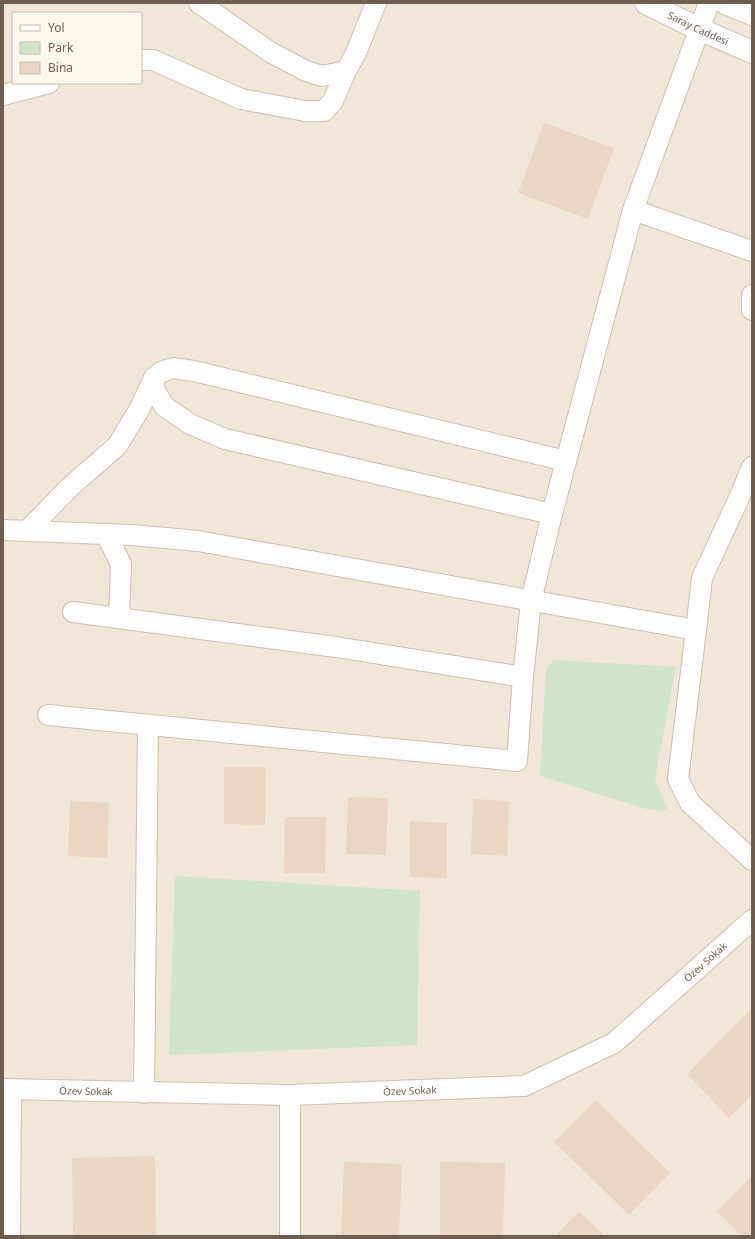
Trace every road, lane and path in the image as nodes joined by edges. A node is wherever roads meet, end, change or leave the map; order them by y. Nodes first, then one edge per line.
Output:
1 (199, 3) edge
2 (376, 3) edge
3 (646, 3) edge
4 (709, 3) edge
5 (726, 3) edge
6 (752, 14) edge
7 (699, 29) junction
8 (752, 52) edge
9 (142, 60) edge
10 (346, 71) junction
11 (45, 84) edge
12 (3, 95) edge
13 (633, 210) junction
14 (752, 251) edge
15 (752, 295) edge
16 (752, 310) edge
17 (154, 378) junction
18 (566, 461) junction
19 (752, 467) edge
20 (746, 500) edge
21 (552, 514) junction
22 (3, 530) edge
23 (27, 531) junction
24 (106, 534) junction
25 (531, 601) junction
26 (74, 612) dead end
27 (119, 618) junction
28 (696, 630) junction
29 (523, 677) junction
30 (48, 715) dead end
31 (148, 725) junction
32 (752, 860) edge
33 (752, 920) edge
34 (7, 1090) edge
35 (144, 1093) junction
36 (290, 1095) junction
37 (10, 1236) edge
38 (290, 1236) edge

1 - 10 street
2 - 10 street
3 - 7 street, Saray Caddesi
4 - 7 street
5 - 6 street
7 - 8 street, Saray Caddesi
7 - 13 street
9 - 10 street
11 - 12 street
13 - 14 street
13 - 18 street
15 - 16 street
17 - 18 street
17 - 21 street
17 - 23 street
18 - 21 street
19 - 20 street
20 - 28 street
21 - 25 street
22 - 23 street
23 - 24 street
24 - 25 street
24 - 27 street
25 - 28 street
25 - 29 street
26 - 27 street
27 - 29 street
28 - 32 street
29 - 31 street
30 - 31 street
31 - 35 street
33 - 36 street, Özev Sokak
34 - 35 street, Özev Sokak
34 - 37 street, Özev Sokak
35 - 36 street, Özev Sokak
36 - 38 street

